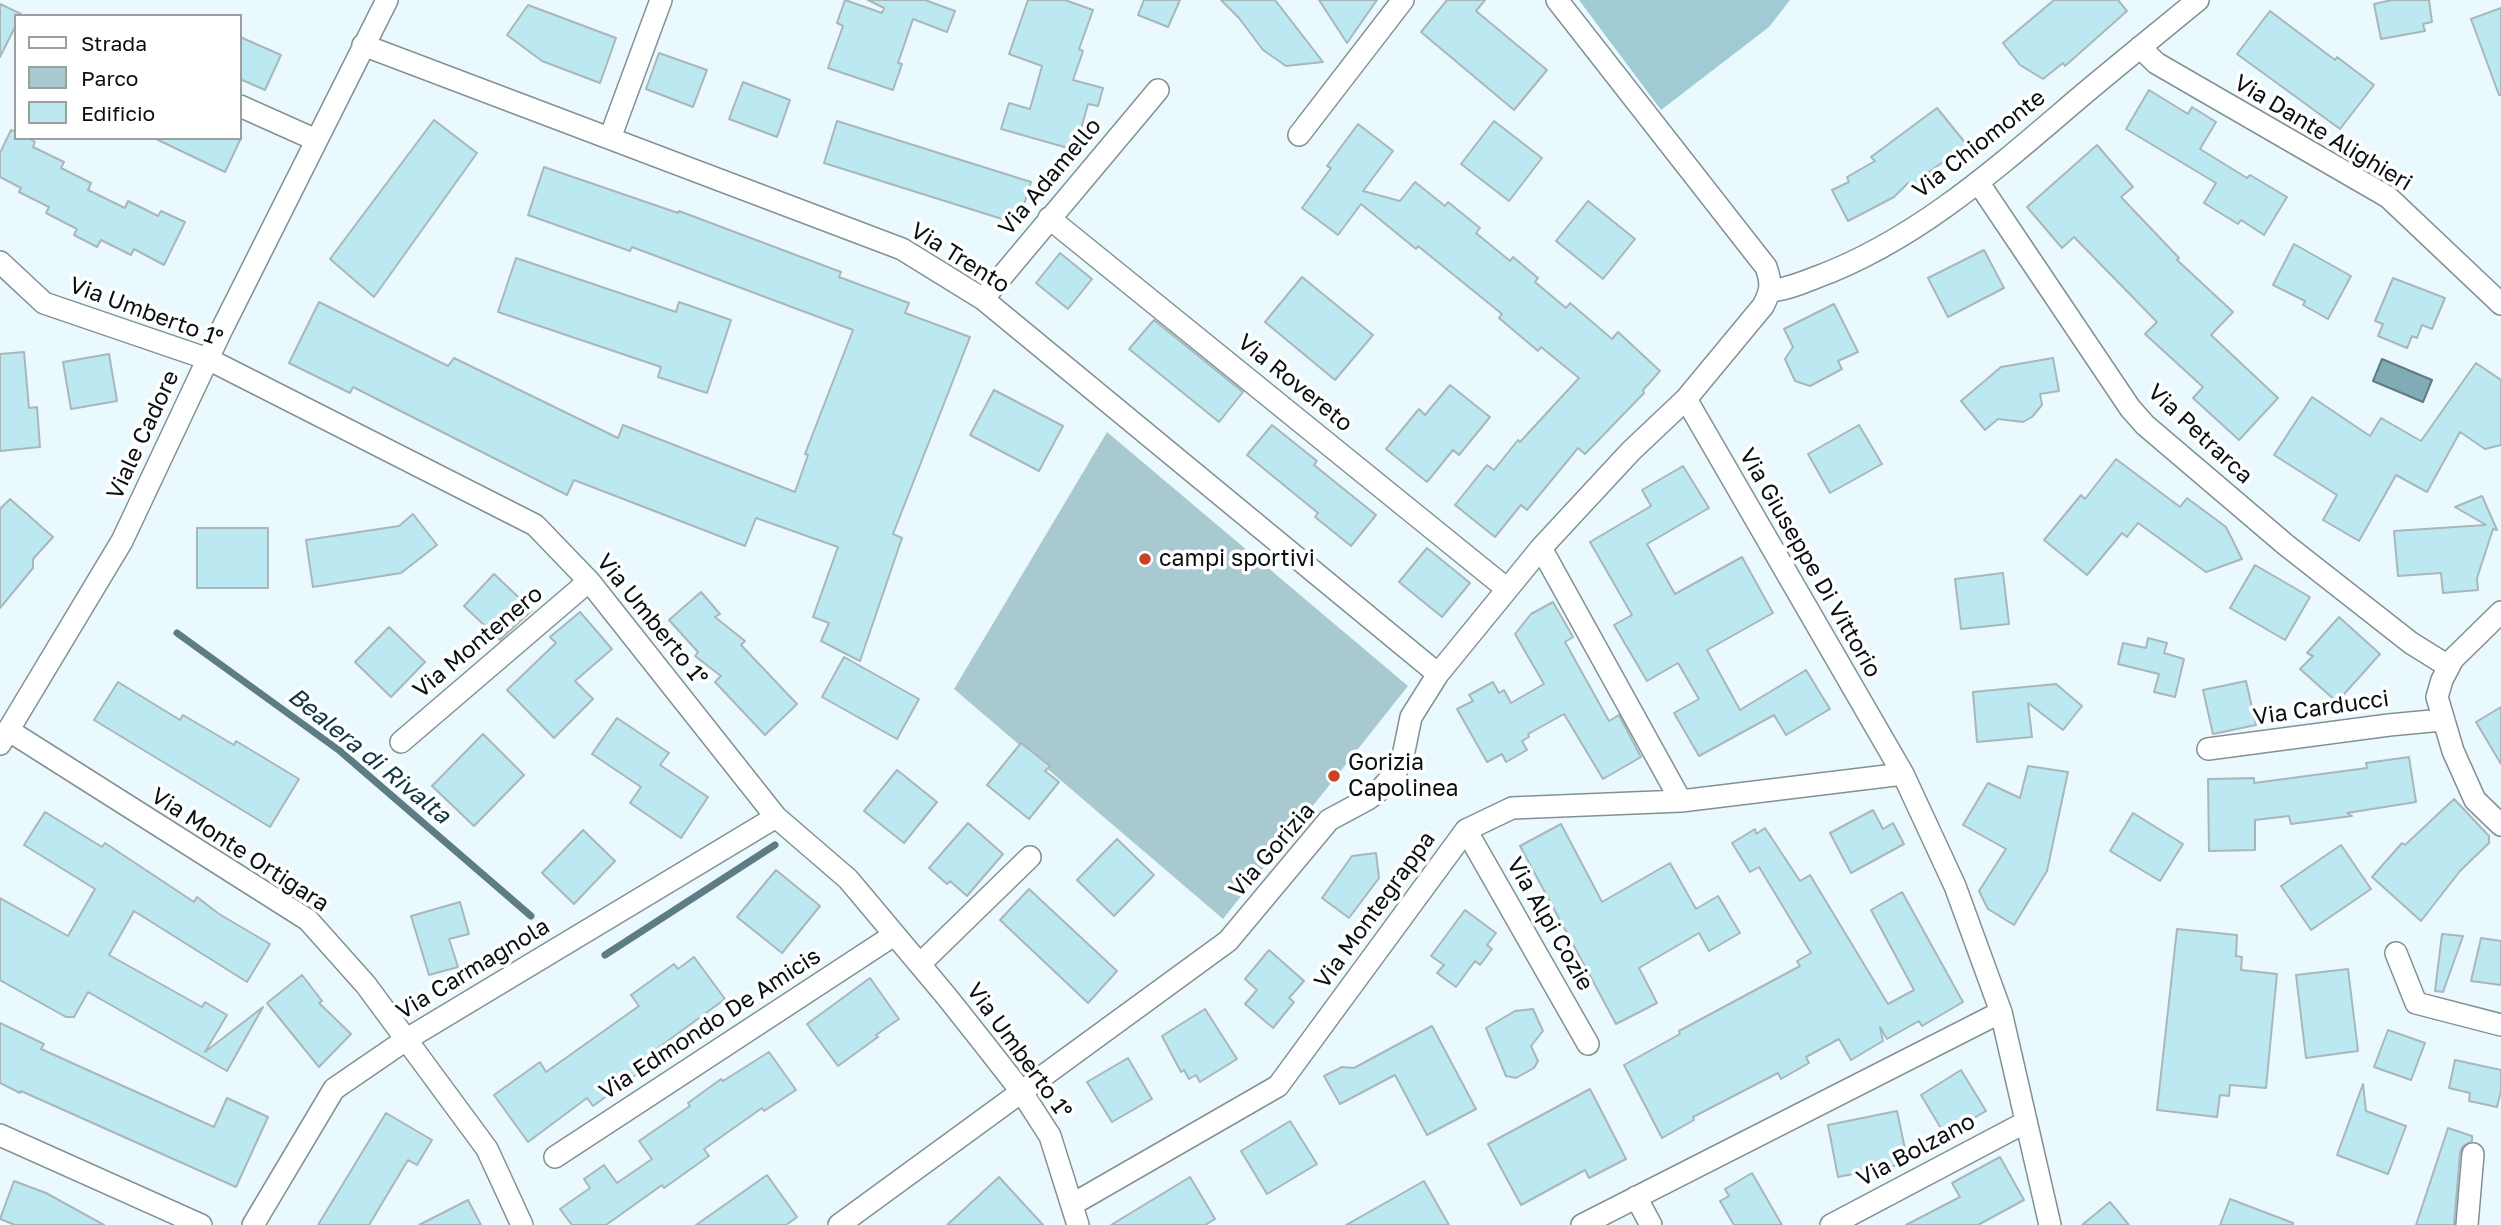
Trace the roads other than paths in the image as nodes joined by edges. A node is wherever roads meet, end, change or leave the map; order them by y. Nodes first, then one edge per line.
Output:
1 (387, 0) edge
2 (662, 0) edge
3 (1403, 0) edge
4 (1557, 0) edge
5 (2197, 0) edge
6 (363, 45) junction
7 (2140, 47) junction
8 (1158, 90) dead end
9 (242, 107) edge
10 (1299, 135) dead end
11 (610, 138) junction
12 (316, 140) junction
13 (1978, 182) junction
14 (1049, 218) junction
15 (0, 262) edge
16 (1771, 292) junction
17 (983, 299) junction
18 (2501, 304) edge
19 (208, 359) junction
20 (1686, 399) junction
21 (1541, 548) junction
22 (589, 581) junction
23 (1507, 589) junction
24 (2501, 612) edge
25 (2411, 643) junction
26 (2448, 666) junction
27 (1438, 674) junction
28 (2437, 697) junction
29 (2442, 720) junction
30 (4, 737) edge
31 (401, 742) dead end
32 (2208, 749) dead end
33 (1903, 774) junction
34 (1681, 801) junction
35 (776, 817) junction
36 (2501, 825) edge
37 (1466, 830) junction
38 (1030, 857) dead end
39 (894, 935) junction
40 (2396, 954) dead end
41 (920, 964) junction
42 (2001, 1012) junction
43 (2501, 1025) edge
44 (407, 1039) junction
45 (1588, 1044) dead end
46 (1021, 1091) junction
47 (2026, 1122) junction
48 (0, 1135) edge
49 (2473, 1154) dead end
50 (555, 1157) dead end
51 (1636, 1197) junction
52 (1075, 1215) edge
53 (201, 1225) edge
54 (253, 1225) edge
55 (522, 1225) edge
56 (839, 1225) edge
57 (1582, 1225) edge
58 (1651, 1225) edge
59 (1830, 1225) edge
60 (2050, 1225) edge
61 (2466, 1225) edge

1 - 6 street, Viale Cadore
2 - 11 street
3 - 10 street
4 - 16 street
5 - 7 street, Via Chiomonte
6 - 11 street, Via Trento
6 - 12 street, Viale Cadore
7 - 13 street, Via Chiomonte
7 - 18 street, Via Dante Alighieri
8 - 14 street, Via Adamello
9 - 12 street
11 - 17 street, Via Trento
12 - 19 street, Viale Cadore
13 - 16 street, Via Chiomonte
13 - 25 street, Via Petrarca
14 - 17 street, Via Adamello
14 - 23 street, Via Rovereto
15 - 19 street, Via Umberto 1°
16 - 20 street
17 - 27 street, Via Trento
19 - 22 street, Via Umberto 1°
19 - 30 street, Viale Cadore
20 - 21 street, Via Gorizia
20 - 33 street, Via Giuseppe Di Vittorio
21 - 23 street, Via Gorizia
21 - 34 street
22 - 31 street, Via Montenero
22 - 35 street, Via Umberto 1°
23 - 27 street, Via Gorizia
24 - 26 street
25 - 26 street, Via Petrarca
25 - 28 street
26 - 28 street
27 - 46 street, Via Gorizia
28 - 29 street
29 - 32 street, Via Carducci
29 - 36 street
30 - 44 street, Via Monte Ortigara
33 - 34 street, Via Montegrappa
33 - 42 street, Via Giuseppe Di Vittorio
34 - 37 street, Via Montegrappa
35 - 39 street, Via Umberto 1°
35 - 44 street, Via Carmagnola
37 - 45 street, Via Alpi Cozie
37 - 52 street, Via Montegrappa
38 - 41 street
39 - 41 street, Via Umberto 1°
39 - 50 street, Via Edmondo De Amicis
40 - 43 street
41 - 46 street, Via Umberto 1°
42 - 47 street, Via Giuseppe Di Vittorio
42 - 51 street
44 - 54 street, Via Carmagnola
44 - 55 street, Via Monte Ortigara
46 - 52 street, Via Umberto 1°
46 - 56 street, Via Gorizia
47 - 59 street, Via Bolzano
47 - 60 street, Via Giuseppe Di Vittorio
48 - 53 street
49 - 61 street
51 - 57 street
51 - 58 street

